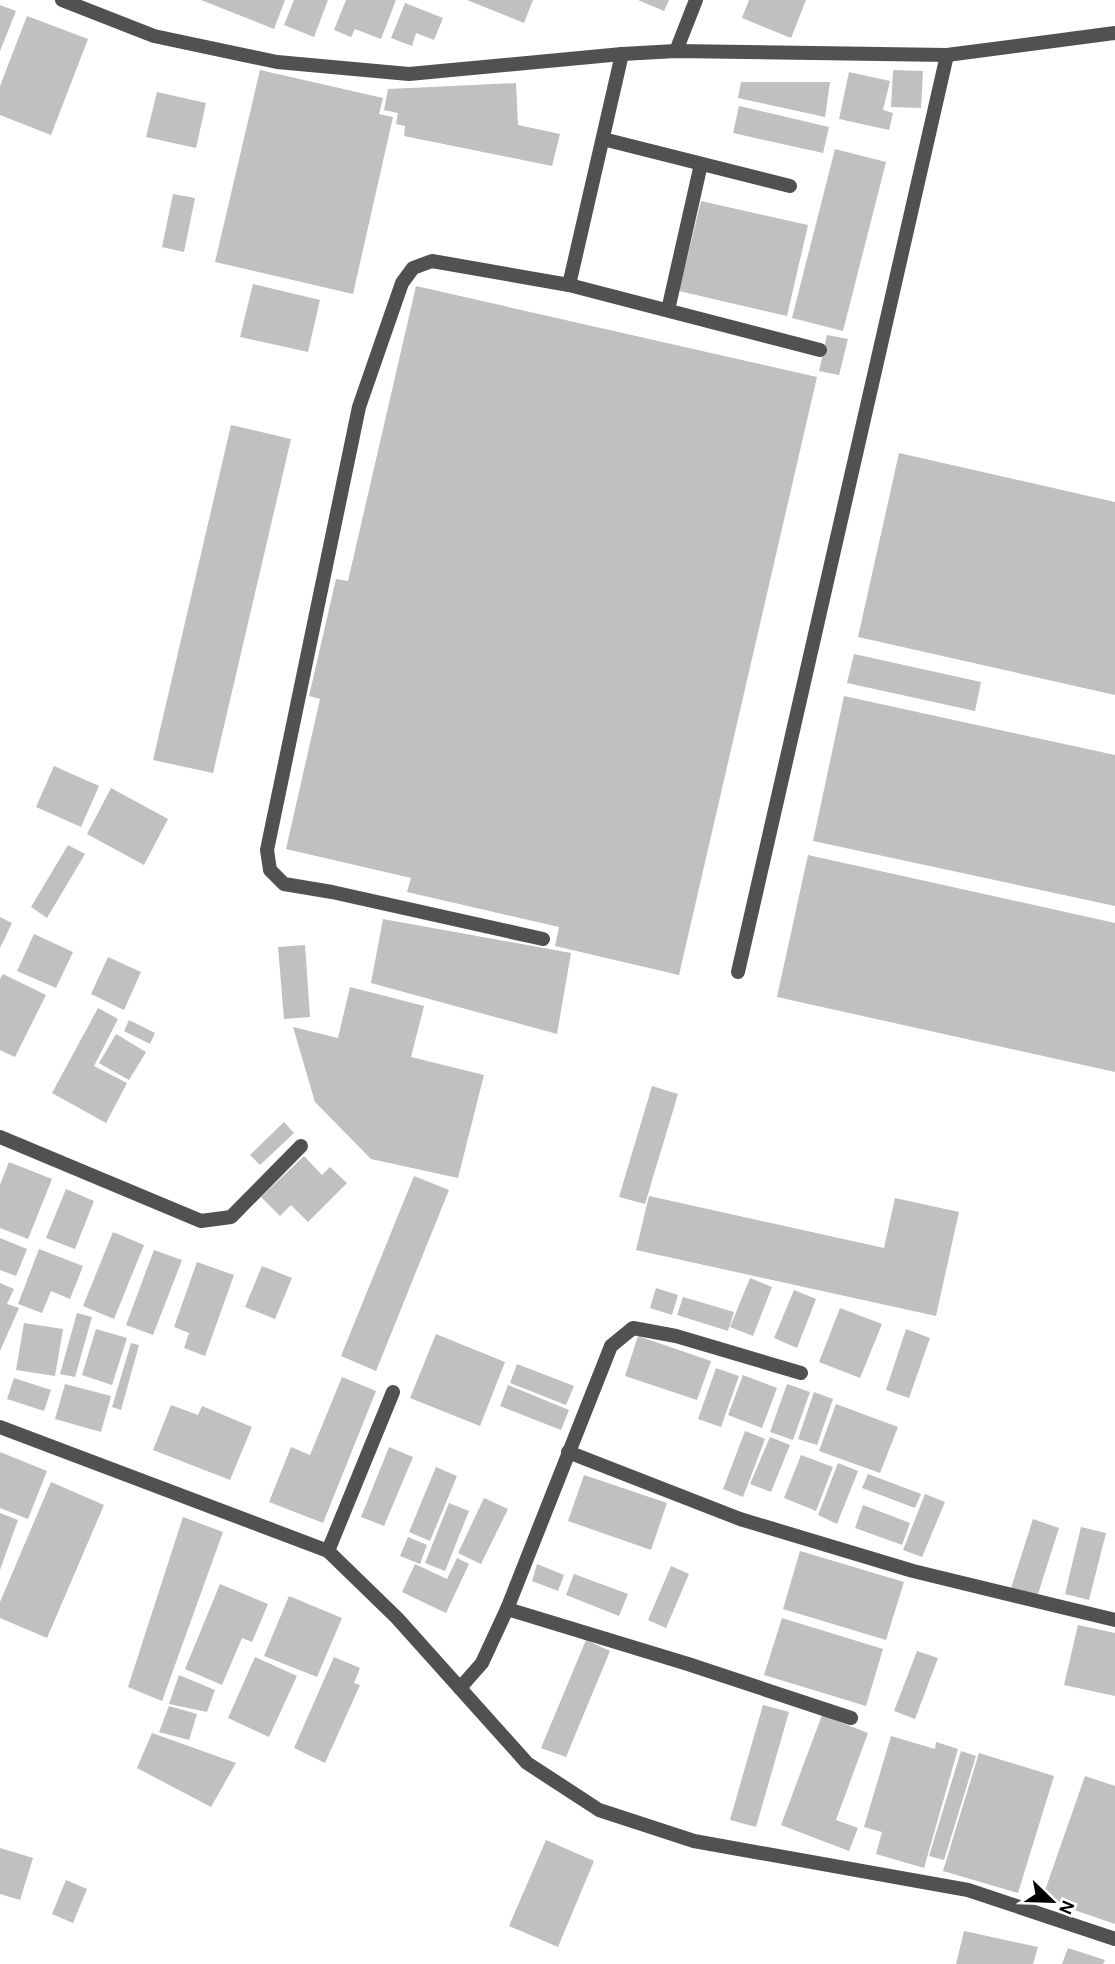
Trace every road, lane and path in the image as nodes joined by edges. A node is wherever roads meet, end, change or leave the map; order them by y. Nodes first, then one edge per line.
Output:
1 (62, 0) edge
2 (696, 0) edge
3 (1115, 33) edge
4 (676, 51) junction
5 (622, 54) junction
6 (947, 55) junction
7 (603, 139) junction
8 (701, 164) junction
9 (790, 186) dead end
10 (569, 285) junction
11 (668, 310) junction
12 (820, 351) dead end
13 (543, 939) dead end
14 (738, 972) dead end
15 (0, 1137) edge
16 (300, 1146) dead end
17 (801, 1373) dead end
18 (393, 1392) dead end
19 (0, 1427) edge
20 (568, 1452) junction
21 (328, 1551) junction
22 (507, 1609) junction
23 (1115, 1620) edge
24 (460, 1688) junction
25 (850, 1718) dead end
26 (1115, 1940) edge

1 - 5 street
2 - 4 street
3 - 6 street
4 - 5 street
4 - 6 street
5 - 7 street
6 - 14 street
7 - 8 street
7 - 10 street
8 - 9 street
8 - 11 street
10 - 11 street
10 - 13 street
11 - 12 street
15 - 16 street
17 - 20 street
18 - 21 street
19 - 21 street
20 - 22 street
20 - 23 street
21 - 24 street
22 - 24 street
22 - 25 street
24 - 26 street

